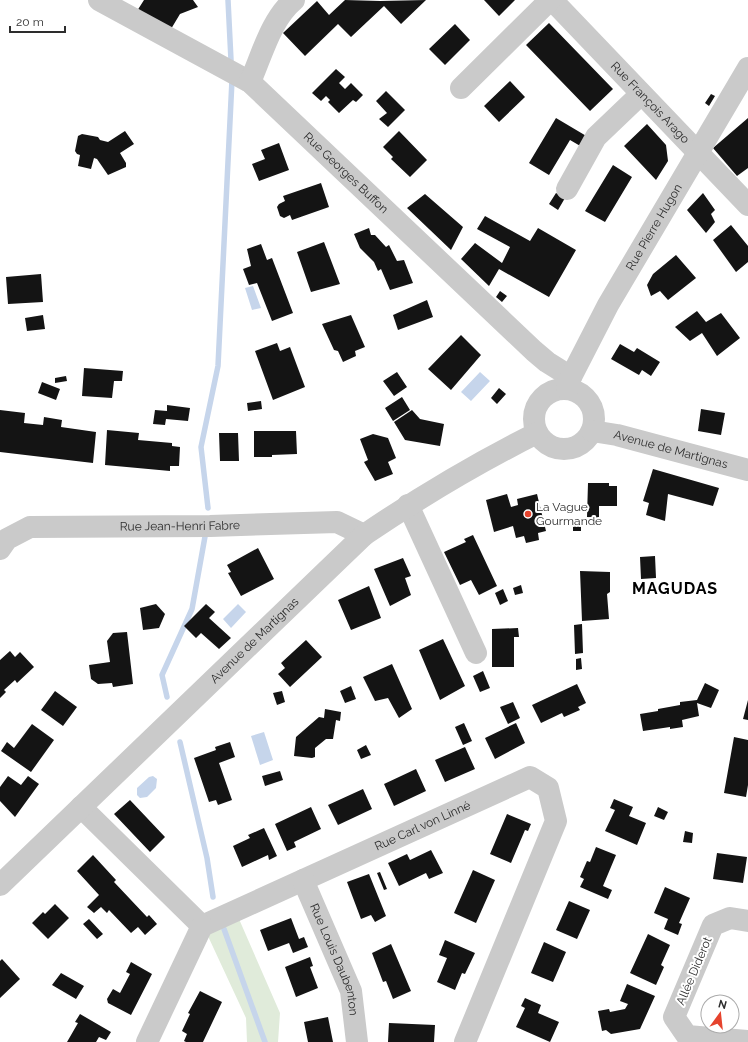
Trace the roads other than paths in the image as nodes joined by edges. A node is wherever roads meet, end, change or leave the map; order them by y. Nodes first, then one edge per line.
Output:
1 (98, 0) edge
2 (294, 0) edge
3 (551, 0) edge
4 (748, 68) edge
5 (250, 82) junction
6 (461, 88) dead end
7 (641, 94) junction
8 (697, 153) junction
9 (567, 189) dead end
10 (748, 205) edge
11 (569, 383) junction
12 (592, 431) junction
13 (537, 433) junction
14 (748, 470) edge
15 (408, 505) junction
16 (364, 535) junction
17 (0, 550) edge
18 (476, 653) dead end
19 (81, 807) junction
20 (303, 880) junction
21 (0, 885) edge
22 (748, 921) edge
23 (202, 926) junction
24 (748, 1041) edge
25 (147, 1042) edge
26 (357, 1042) edge
27 (464, 1042) edge

1 - 5 street, Rue Georges Buffon
2 - 5 street
3 - 6 street
3 - 7 street, Rue François Arago
4 - 8 street, Rue Pierre Hugon
5 - 11 street, Rue Georges Buffon
7 - 8 street, Rue François Arago
7 - 9 street
8 - 10 street, Rue François Arago
8 - 11 street, Rue Pierre Hugon
11 - 12 street
11 - 13 street
12 - 13 street
12 - 14 street, Avenue de Martignas
13 - 15 street, Avenue de Martignas
15 - 16 street, Avenue de Martignas
15 - 18 street
16 - 17 street, Rue Jean-Henri Fabre
16 - 19 street, Avenue de Martignas
19 - 21 street, Avenue de Martignas
19 - 23 street
20 - 23 street, Rue Carl von Linné
20 - 26 street, Rue Louis Daubenton
20 - 27 street, Rue Carl von Linné
22 - 24 street, Allée Diderot
23 - 25 street

